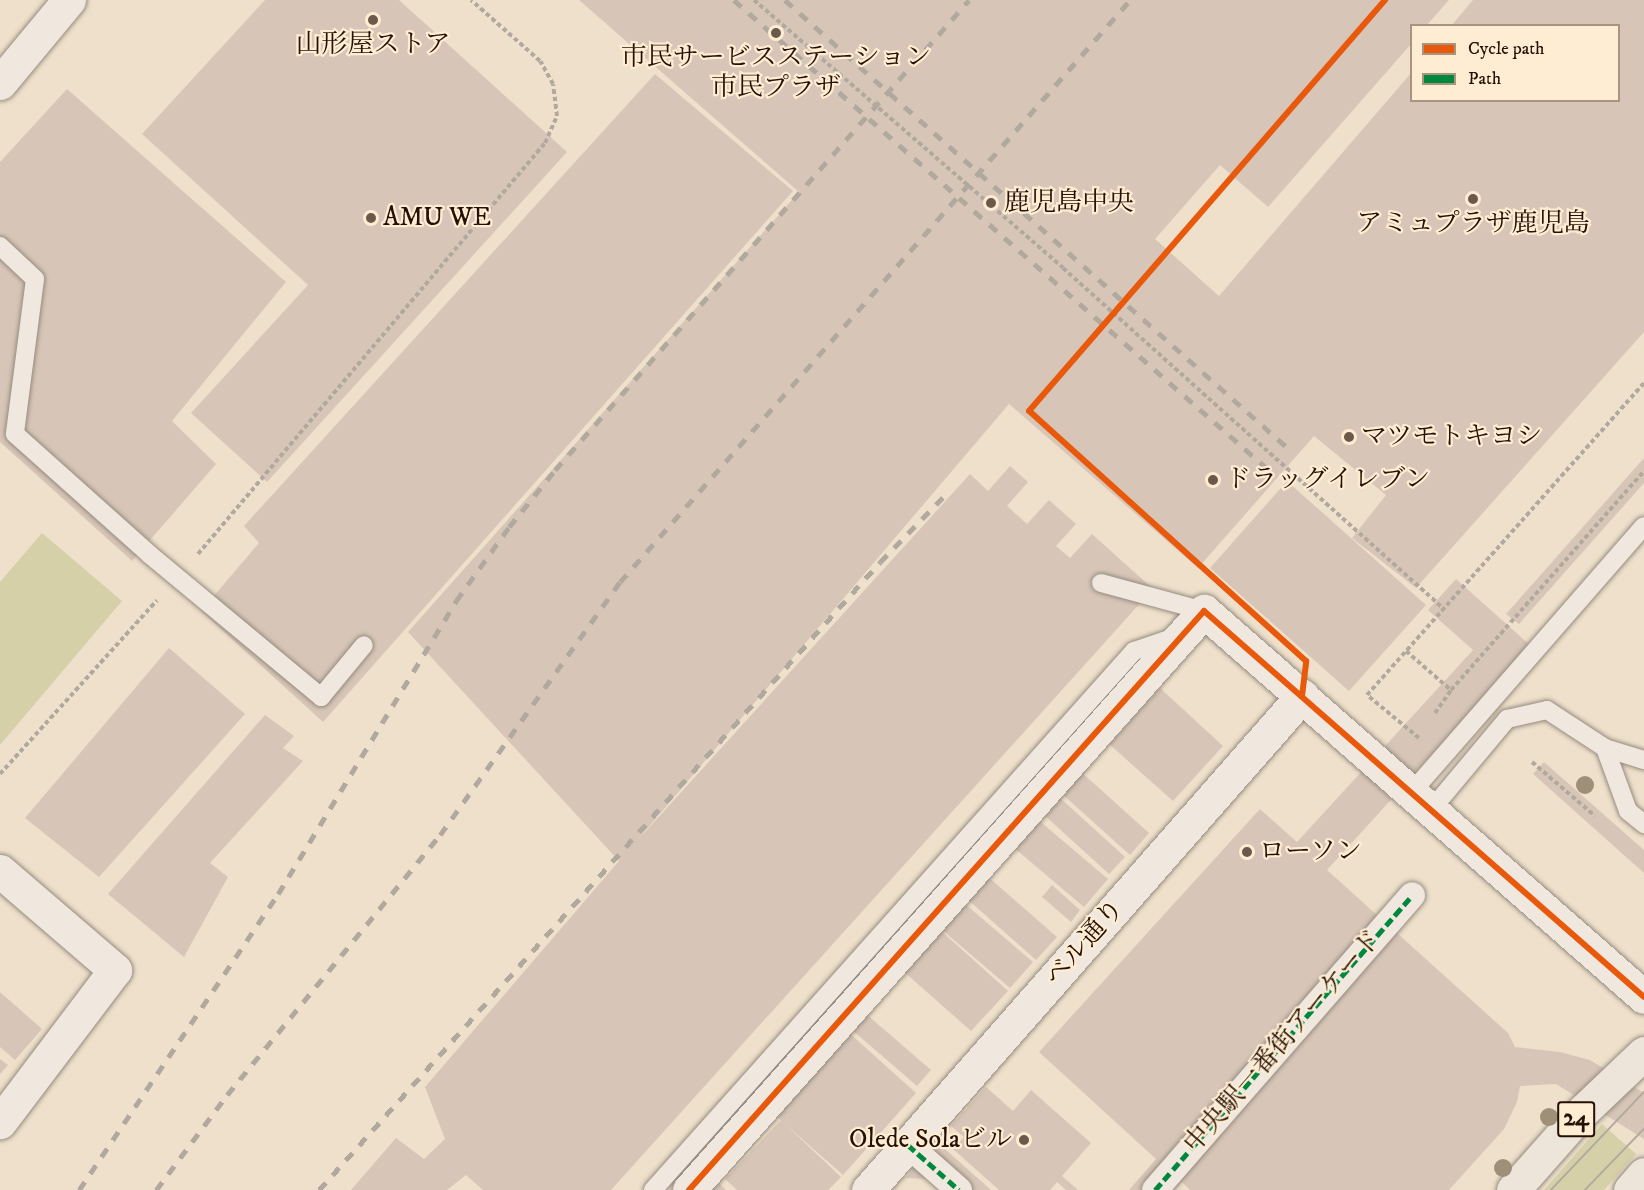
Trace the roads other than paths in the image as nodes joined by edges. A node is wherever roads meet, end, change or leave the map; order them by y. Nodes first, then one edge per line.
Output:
1 (69, 0) edge
2 (0, 83) edge
3 (0, 246) edge
4 (1644, 526) edge
5 (1101, 583) dead end
6 (1193, 623) junction
7 (364, 645) dead end
8 (1302, 696) junction
9 (1605, 748) junction
10 (1644, 760) edge
11 (1421, 801) junction
12 (1644, 824) edge
13 (0, 871) edge
14 (1412, 895) dead end
15 (1644, 997) edge
16 (1644, 1053) edge
17 (0, 1122) edge
18 (908, 1145) junction
19 (1644, 1174) edge
20 (653, 1190) edge
21 (689, 1190) edge
22 (868, 1190) edge
23 (959, 1190) edge
24 (1155, 1190) edge
25 (1513, 1190) edge
26 (1630, 1190) edge

1 - 2 street
3 - 7 lane
4 - 11 lane
5 - 6 lane
6 - 8 street
6 - 20 lane
6 - 21 street
8 - 11 street
8 - 18 street, ベル通り
9 - 10 lane
9 - 11 lane
9 - 12 lane
11 - 15 street
13 - 17 street
14 - 24 street, 中央駅一番街アーケード
16 - 25 main road, 24
18 - 22 street, ベル通り
18 - 23 street
19 - 26 main road

